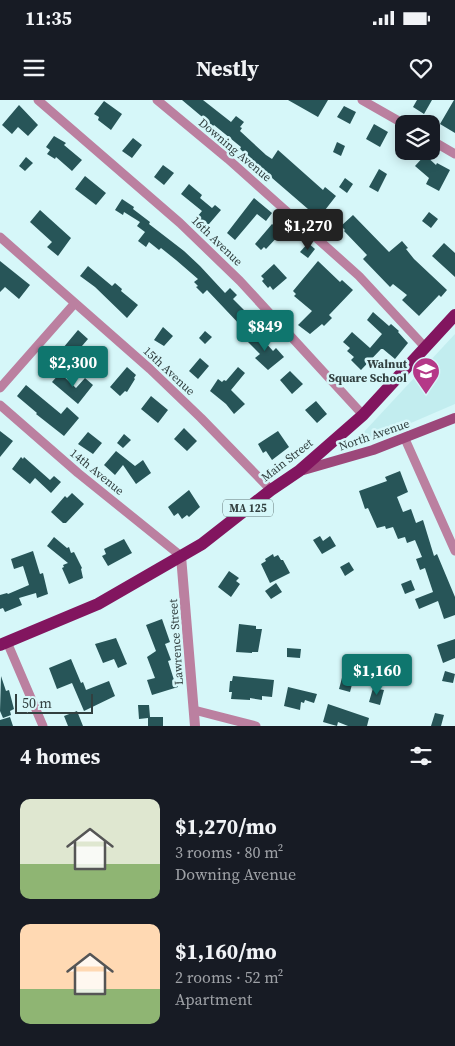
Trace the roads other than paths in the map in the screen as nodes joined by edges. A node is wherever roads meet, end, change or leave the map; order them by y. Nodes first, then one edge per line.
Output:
1 (38, 100) edge
2 (157, 100) edge
3 (362, 100) edge
4 (395, 119) edge
5 (440, 145) edge
6 (455, 154) edge
7 (0, 237) edge
8 (74, 303) junction
9 (455, 315) edge
10 (424, 346) junction
11 (0, 388) edge
12 (0, 405) edge
13 (362, 414) junction
14 (455, 418) edge
15 (405, 439) junction
16 (299, 471) junction
17 (271, 490) junction
18 (455, 551) edge
19 (181, 556) junction
20 (4, 644) edge
21 (194, 710) junction
22 (43, 726) edge
23 (195, 726) edge
24 (256, 726) edge

1 - 13 street, 16th Avenue
2 - 10 street, Downing Avenue
3 - 4 street
5 - 6 street
7 - 8 street, 15th Avenue
8 - 11 street
8 - 17 street, 15th Avenue
9 - 10 main road, Main Street / MA 125
10 - 13 main road, Main Street / MA 125
12 - 19 street, 14th Avenue
13 - 16 main road, Main Street / MA 125
14 - 15 main road, North Avenue
15 - 16 main road, North Avenue
15 - 18 street
16 - 17 main road, Main Street / MA 125
17 - 19 main road, Main Street / MA 125
19 - 20 main road, Main Street / MA 125
19 - 21 street, Lawrence Street
20 - 22 street
21 - 23 street, Lawrence Street
21 - 24 street

